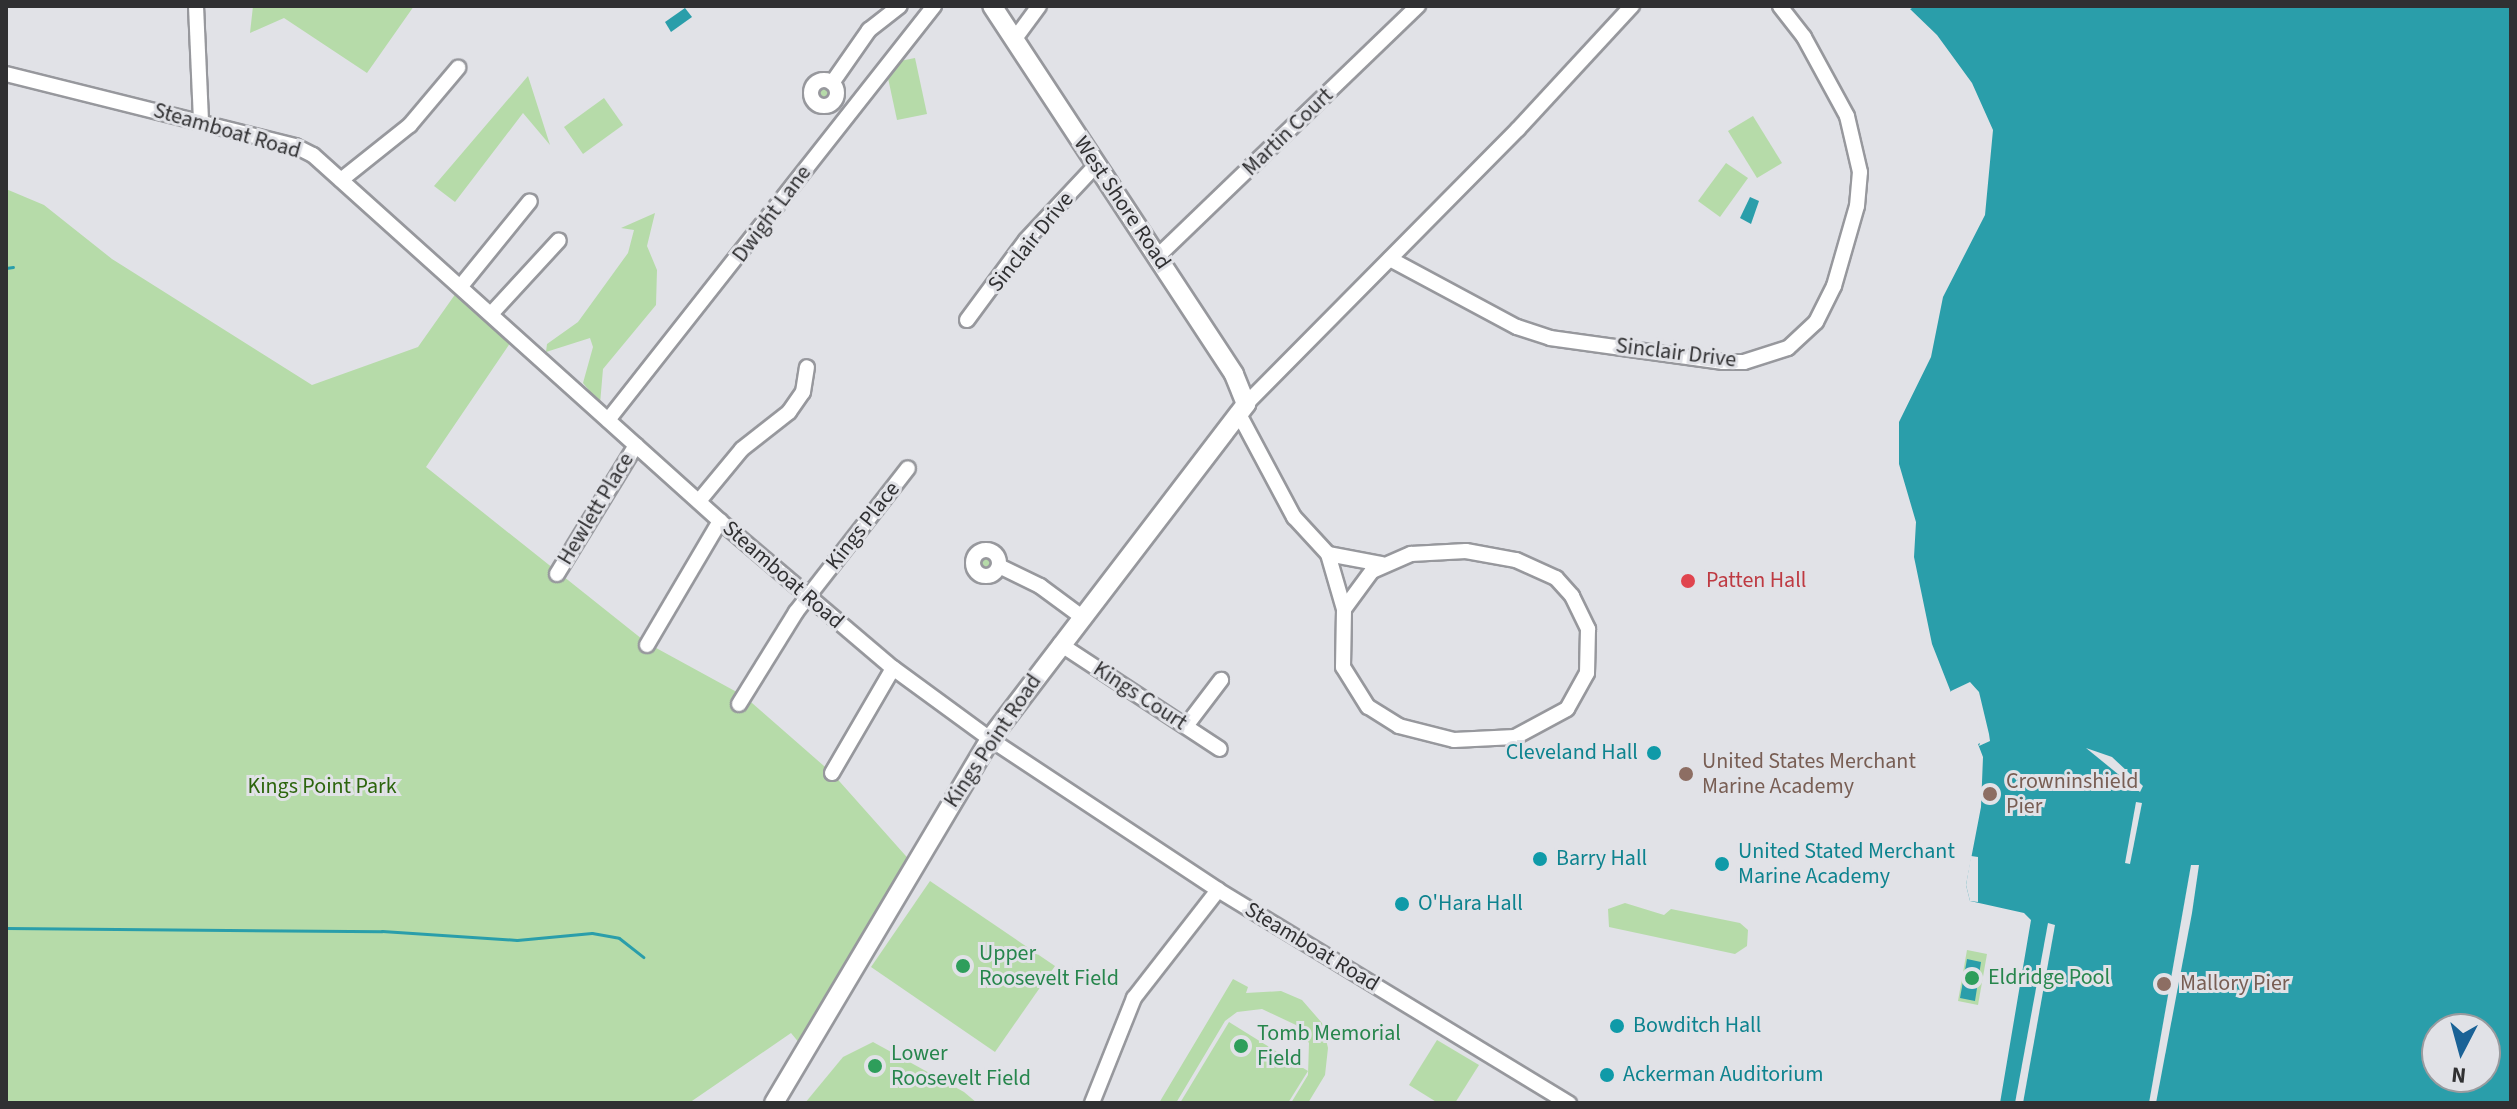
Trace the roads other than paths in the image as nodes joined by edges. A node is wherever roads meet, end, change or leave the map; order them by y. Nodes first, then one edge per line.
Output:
1 (196, 6) edge
2 (900, 6) edge
3 (934, 6) edge
4 (992, 6) edge
5 (1039, 6) edge
6 (1418, 6) edge
7 (1632, 6) edge
8 (1780, 6) edge
9 (1014, 40) junction
10 (458, 68) dead end
11 (6, 74) edge
12 (832, 83) dead end
13 (201, 122) junction
14 (1097, 164) junction
15 (341, 180) junction
16 (530, 201) dead end
17 (559, 240) dead end
18 (1158, 256) junction
19 (1390, 259) junction
20 (461, 286) junction
21 (491, 314) junction
22 (967, 320) dead end
23 (807, 367) dead end
24 (1243, 410) junction
25 (608, 420) junction
26 (636, 445) junction
27 (908, 468) dead end
28 (699, 501) junction
29 (720, 521) junction
30 (1328, 554) junction
31 (1383, 564) junction
32 (999, 566) dead end
33 (557, 574) dead end
34 (807, 597) junction
35 (1344, 609) junction
36 (1082, 617) junction
37 (1060, 644) junction
38 (647, 645) dead end
39 (893, 668) junction
40 (1221, 680) dead end
41 (739, 704) dead end
42 (1186, 726) junction
43 (990, 739) junction
44 (1220, 749) dead end
45 (832, 773) dead end
46 (1218, 890) junction
47 (774, 1103) edge
48 (1092, 1103) edge
49 (1569, 1103) edge

1 - 13 street
2 - 12 street
3 - 25 street, Dwight Lane
4 - 9 main road, West Shore Road
5 - 9 street
6 - 18 street, Martin Court
7 - 19 street
8 - 19 street, Sinclair Drive
9 - 14 main road, West Shore Road
10 - 15 street
11 - 13 street, Steamboat Road
13 - 15 street, Steamboat Road
14 - 18 main road, West Shore Road
14 - 22 street, Sinclair Drive
15 - 20 street, Steamboat Road
16 - 20 street
17 - 21 street
18 - 24 main road, West Shore Road
19 - 24 street
20 - 21 street, Steamboat Road
21 - 25 street, Steamboat Road
23 - 28 street
24 - 30 street
24 - 36 main road, Kings Point Road
25 - 26 street, Steamboat Road
26 - 28 street, Steamboat Road
26 - 33 street, Hewlett Place
27 - 34 street, Kings Place
28 - 29 street, Steamboat Road
29 - 34 street, Steamboat Road
29 - 38 street
30 - 31 street
30 - 35 street
31 - 35 street
31 - 35 street
32 - 36 street
34 - 39 street, Steamboat Road
34 - 41 street, Kings Place
36 - 37 main road, Kings Point Road
37 - 42 street, Kings Court
37 - 43 main road, Kings Point Road
39 - 43 street, Steamboat Road
39 - 45 street
40 - 42 street
42 - 44 street, Kings Court
43 - 46 street, Steamboat Road
43 - 47 main road, Kings Point Road
46 - 48 street
46 - 49 street, Steamboat Road

